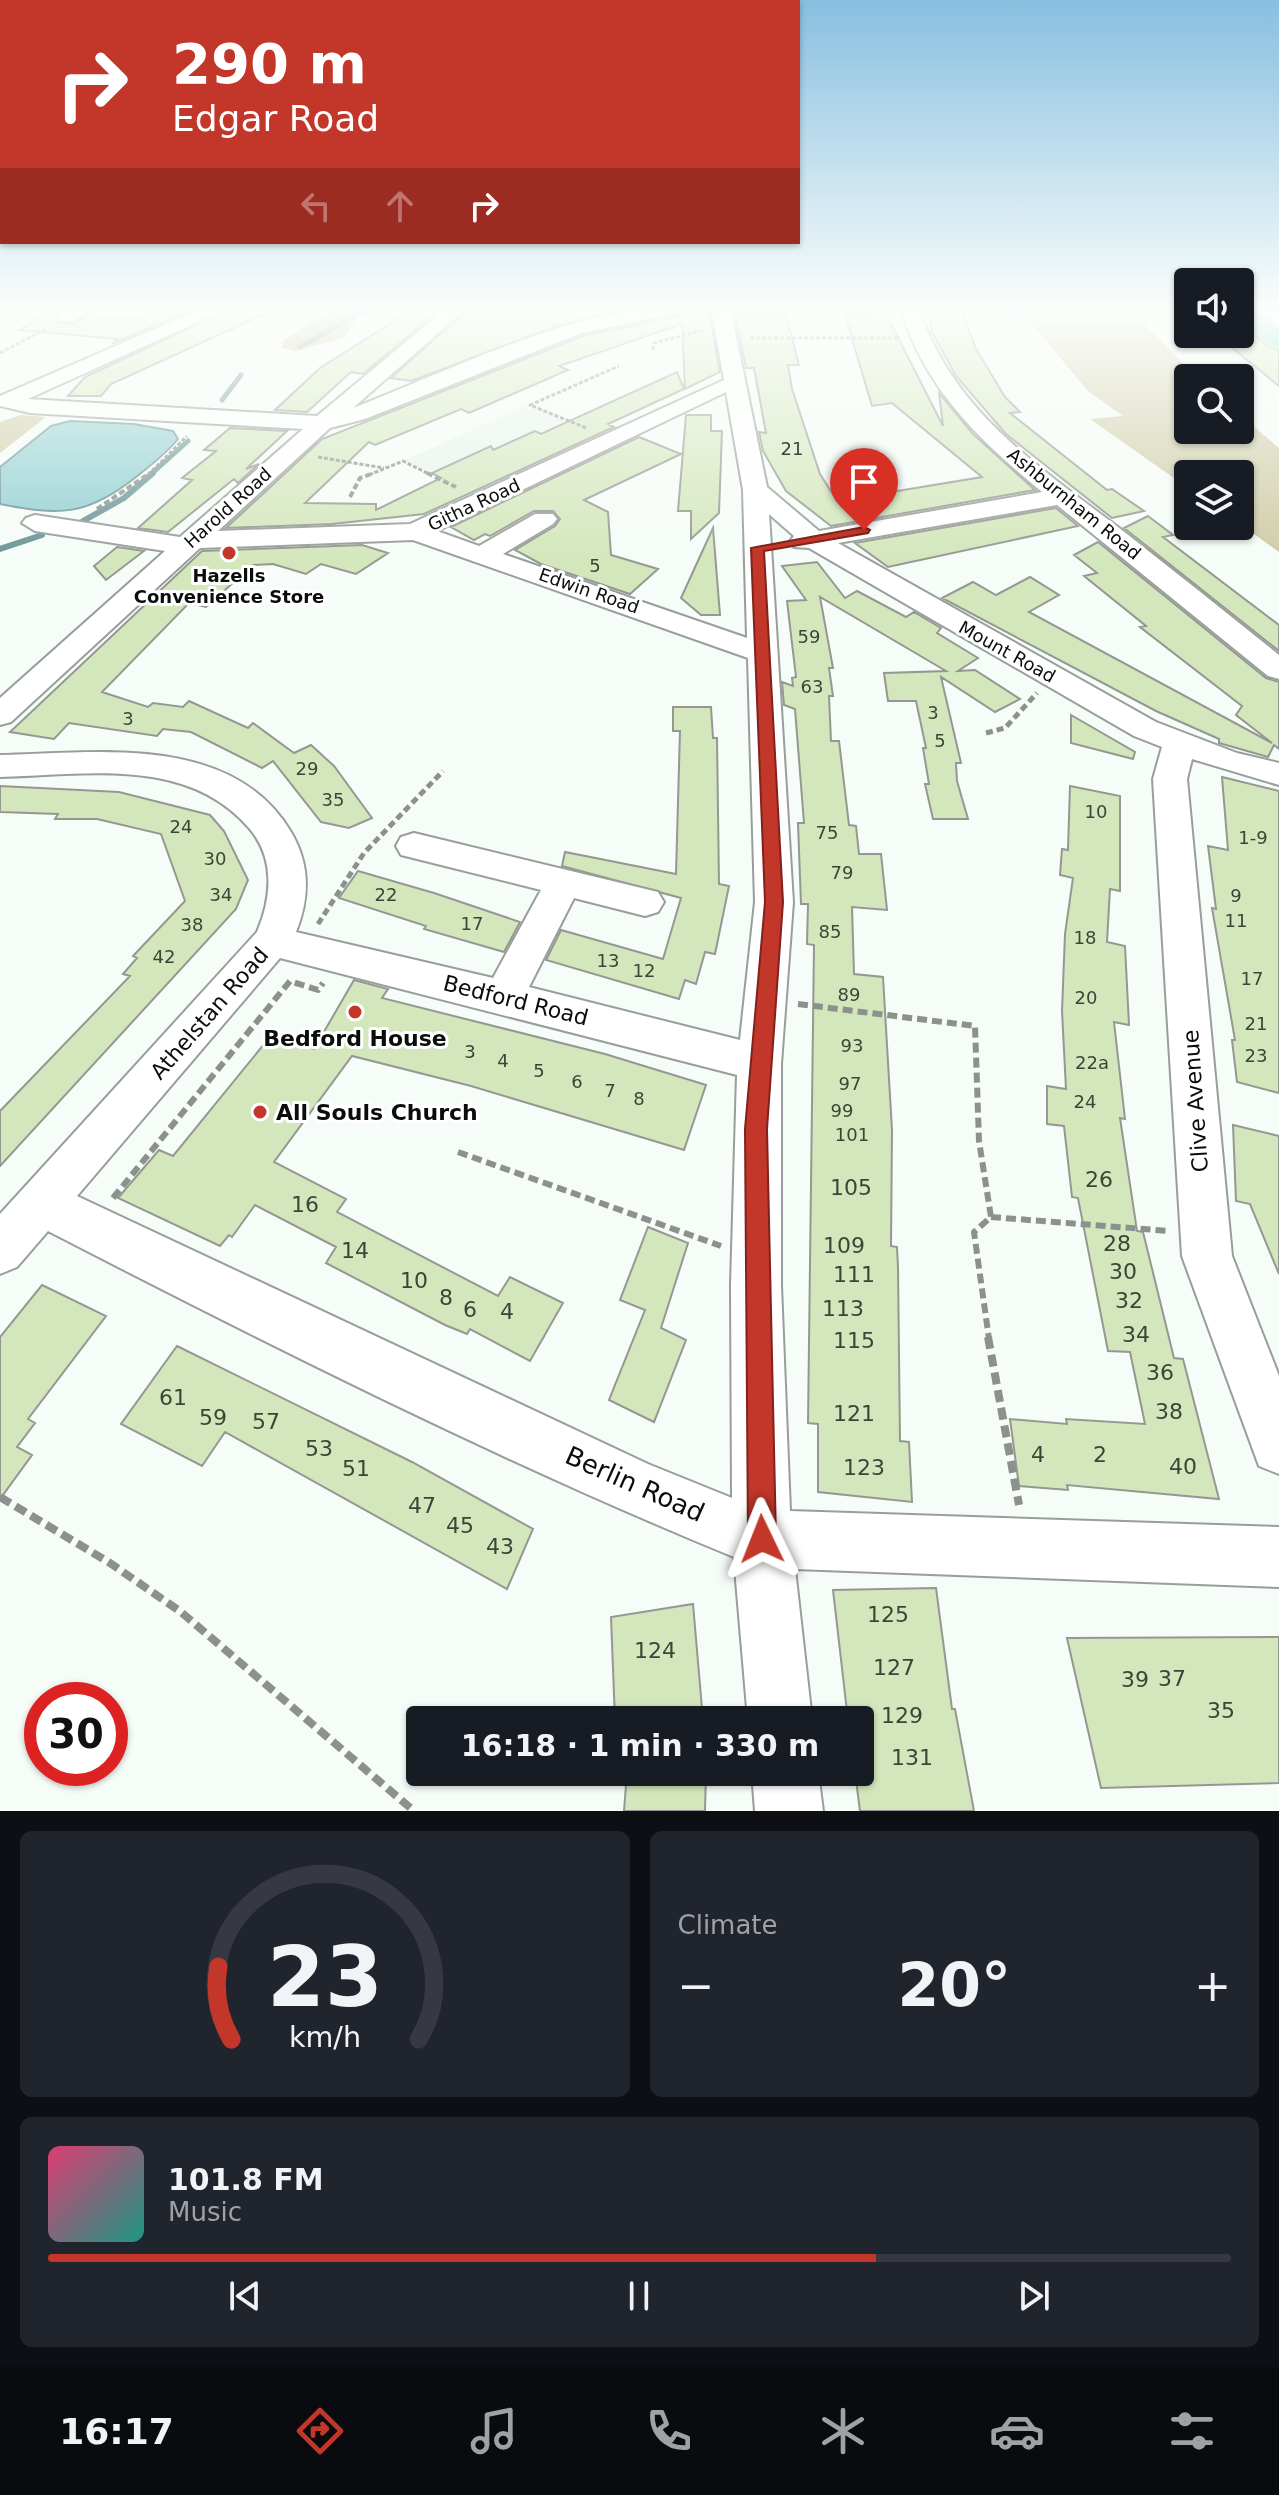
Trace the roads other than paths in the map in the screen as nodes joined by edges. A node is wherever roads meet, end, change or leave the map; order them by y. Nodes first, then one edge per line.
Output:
1 (32, 391) edge
2 (360, 391) edge
3 (418, 391) edge
4 (712, 391) edge
5 (736, 391) edge
6 (952, 391) edge
7 (322, 423) junction
8 (755, 490) junction
9 (1064, 496) junction
10 (544, 519) dead end
11 (35, 523) dead end
12 (415, 532) junction
13 (813, 539) junction
14 (189, 543) junction
15 (757, 548) junction
16 (482, 555) junction
17 (761, 653) junction
18 (1279, 670) edge
19 (0, 715) edge
20 (1179, 744) junction
21 (0, 766) edge
22 (1279, 774) edge
23 (414, 846) dead end
24 (564, 882) junction
25 (645, 902) dead end
26 (272, 941) junction
27 (504, 996) junction
28 (759, 1064) junction
29 (42, 1203) junction
30 (0, 1250) edge
31 (1279, 1446) edge
32 (762, 1539) junction
33 (1279, 1557) edge
34 (779, 1706) edge
35 (786, 1786) edge
36 (789, 1811) edge

1 - 7 street
2 - 7 street, Harold Road
3 - 7 street
4 - 12 street, Githa Road
5 - 8 street
6 - 9 street, Ashburnham Road
7 - 14 street, Harold Road
8 - 13 street, Mount Road
8 - 15 street
9 - 13 street
9 - 18 street, Ashburnham Road
10 - 16 street
11 - 14 street, Githa Road
12 - 14 street, Githa Road
12 - 16 street, Edwin Road
13 - 15 street
13 - 20 street, Mount Road
14 - 19 street, Harold Road
15 - 17 street
16 - 17 street, Edwin Road
17 - 28 street
20 - 22 street, Mount Road
20 - 31 street, Clive Avenue
21 - 26 street, Athelstan Road
23 - 24 street
24 - 25 street
24 - 27 street
26 - 27 street, Bedford Road
26 - 29 street, Athelstan Road
27 - 28 street, Bedford Road
28 - 32 street
29 - 30 street, Athelstan Road
29 - 32 street, Berlin Road
32 - 33 street, Berlin Road
32 - 34 street
35 - 36 street

